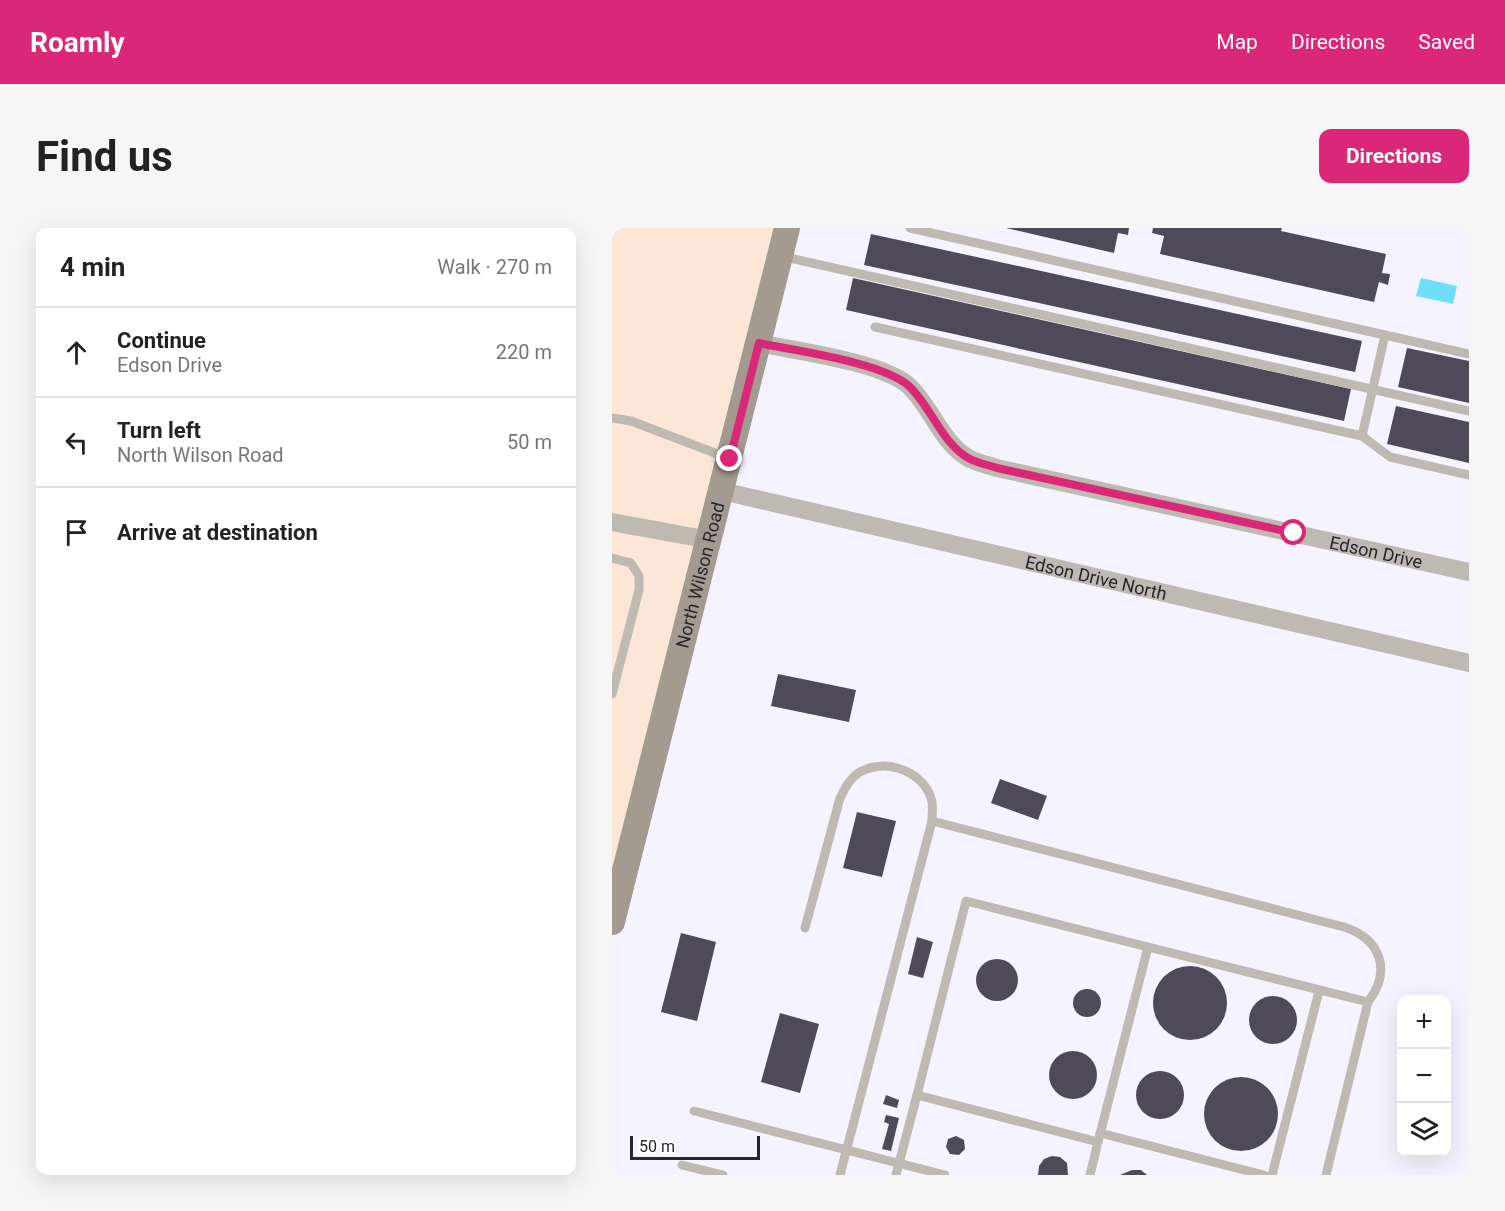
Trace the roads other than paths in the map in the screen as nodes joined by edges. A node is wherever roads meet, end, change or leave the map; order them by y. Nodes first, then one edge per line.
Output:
1 (787, 228) edge
2 (910, 228) edge
3 (780, 256) junction
4 (875, 327) dead end
5 (1385, 335) junction
6 (759, 343) junction
7 (1469, 354) edge
8 (1373, 389) junction
9 (1469, 411) edge
10 (612, 418) edge
11 (1362, 436) junction
12 (730, 459) junction
13 (1469, 475) edge
14 (722, 491) junction
15 (612, 522) edge
16 (710, 540) junction
17 (612, 558) edge
18 (1469, 572) edge
19 (1469, 663) edge
20 (612, 694) edge
21 (932, 821) junction
22 (612, 922) edge
23 (805, 928) dead end
24 (1148, 947) junction
25 (1319, 991) junction
26 (1368, 1002) junction
27 (917, 1095) junction
28 (694, 1111) dead end
29 (1099, 1138) junction
30 (847, 1150) junction
31 (899, 1163) junction
32 (682, 1165) dead end
33 (723, 1175) edge
34 (840, 1175) edge
35 (896, 1175) edge
36 (945, 1175) edge
37 (1090, 1175) edge
38 (1264, 1175) edge
39 (1272, 1175) edge
40 (1326, 1175) edge

1 - 3 main road, North Wilson Road
2 - 5 lane
3 - 6 main road, North Wilson Road
3 - 8 lane
4 - 11 lane
5 - 7 lane
5 - 8 lane
6 - 12 main road, North Wilson Road
6 - 18 street, Edson Drive
8 - 9 lane
8 - 11 lane
10 - 12 lane
11 - 13 lane
12 - 14 main road, North Wilson Road
14 - 16 main road, North Wilson Road
14 - 19 street, Edson Drive North
15 - 16 street
16 - 22 main road, North Wilson Road
17 - 20 lane
21 - 23 lane
21 - 26 lane
21 - 30 lane
24 - 25 lane
24 - 27 lane
24 - 29 lane
25 - 26 lane
25 - 39 lane
26 - 40 lane
27 - 29 lane
27 - 31 lane
28 - 30 lane
29 - 37 lane
29 - 38 lane
30 - 31 lane
30 - 34 lane
31 - 35 lane
31 - 36 lane
32 - 33 lane

